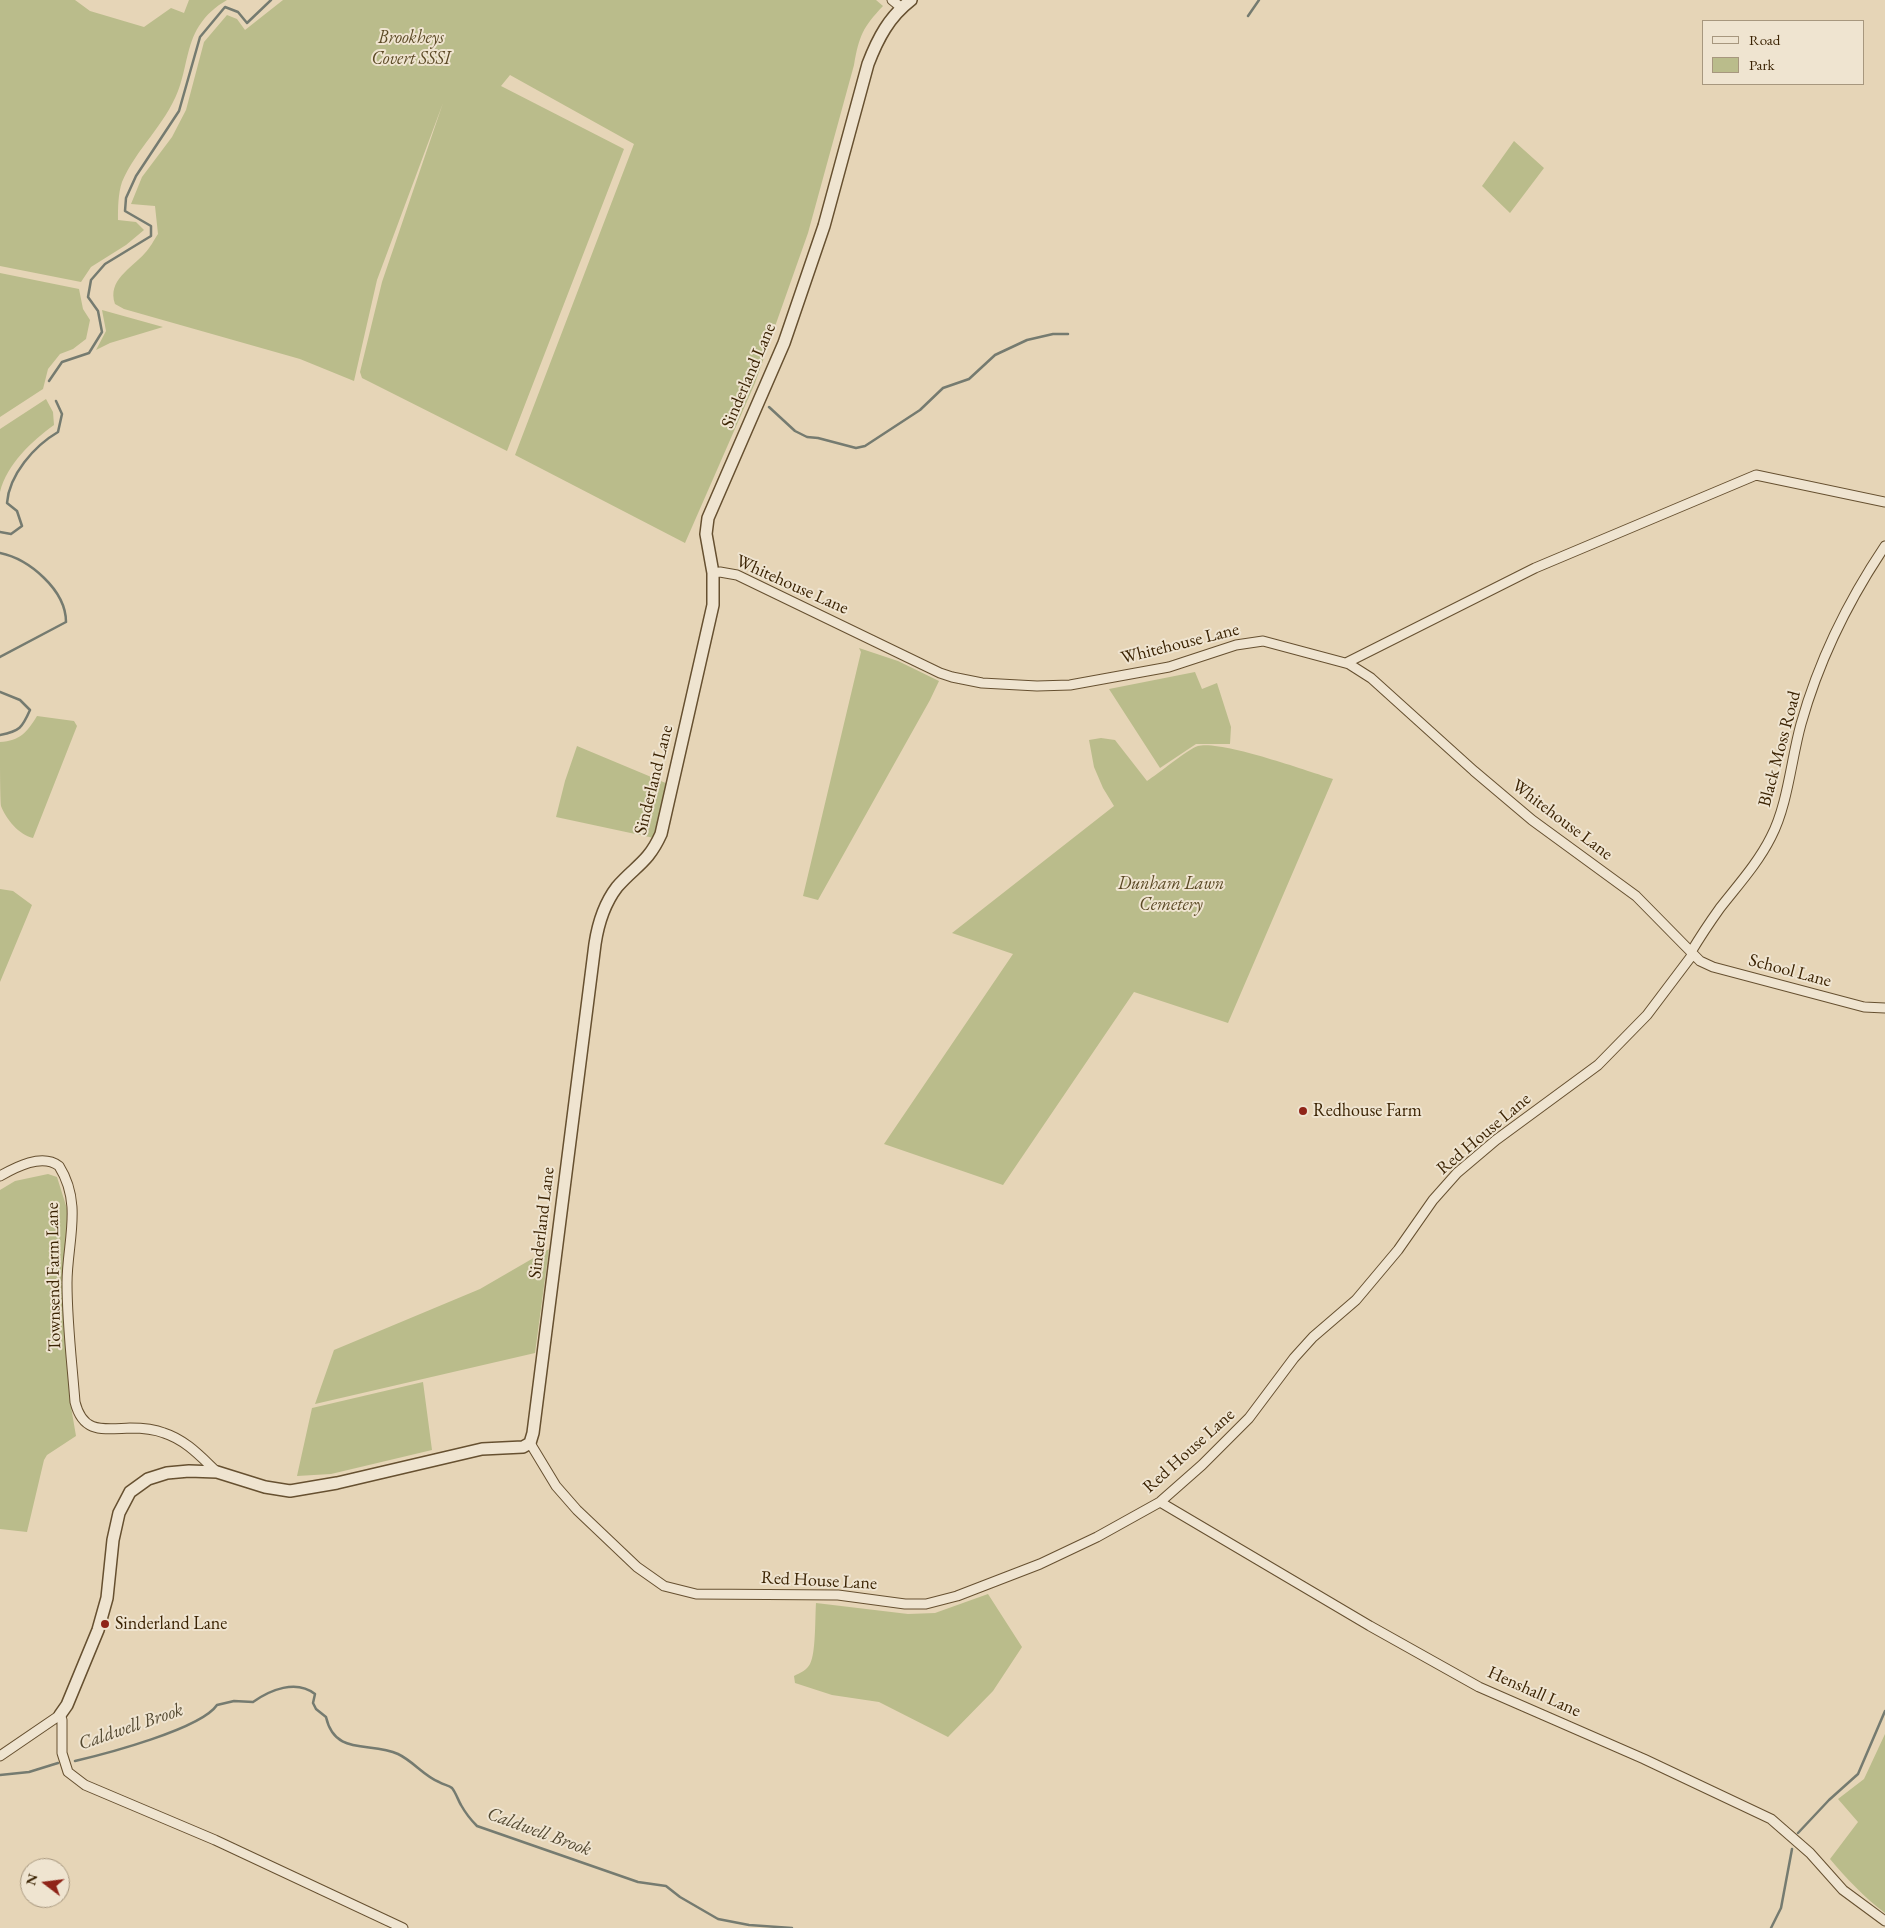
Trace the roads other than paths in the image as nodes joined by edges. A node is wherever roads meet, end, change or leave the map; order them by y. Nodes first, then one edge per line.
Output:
1 (892, 0) edge
2 (911, 0) edge
3 (902, 8) junction
4 (1885, 502) edge
5 (1885, 546) edge
6 (713, 573) junction
7 (1346, 663) junction
8 (1692, 953) junction
9 (1885, 1008) edge
10 (0, 1176) edge
11 (530, 1443) junction
12 (217, 1472) junction
13 (1160, 1502) junction
14 (60, 1715) junction
15 (0, 1756) edge
16 (1885, 1922) edge
17 (403, 1928) edge

1 - 3 street
2 - 3 street, Sinderland Lane
3 - 6 street, Sinderland Lane
4 - 7 street
5 - 8 street, Black Moss Road
6 - 7 street, Whitehouse Lane
6 - 11 street, Sinderland Lane
7 - 8 street, Whitehouse Lane
8 - 9 street, School Lane
8 - 13 street, Red House Lane
10 - 12 street, Townsend Farm Lane
11 - 12 street
11 - 13 street, Red House Lane
12 - 14 street
13 - 16 street, Henshall Lane
14 - 15 street
14 - 17 street

